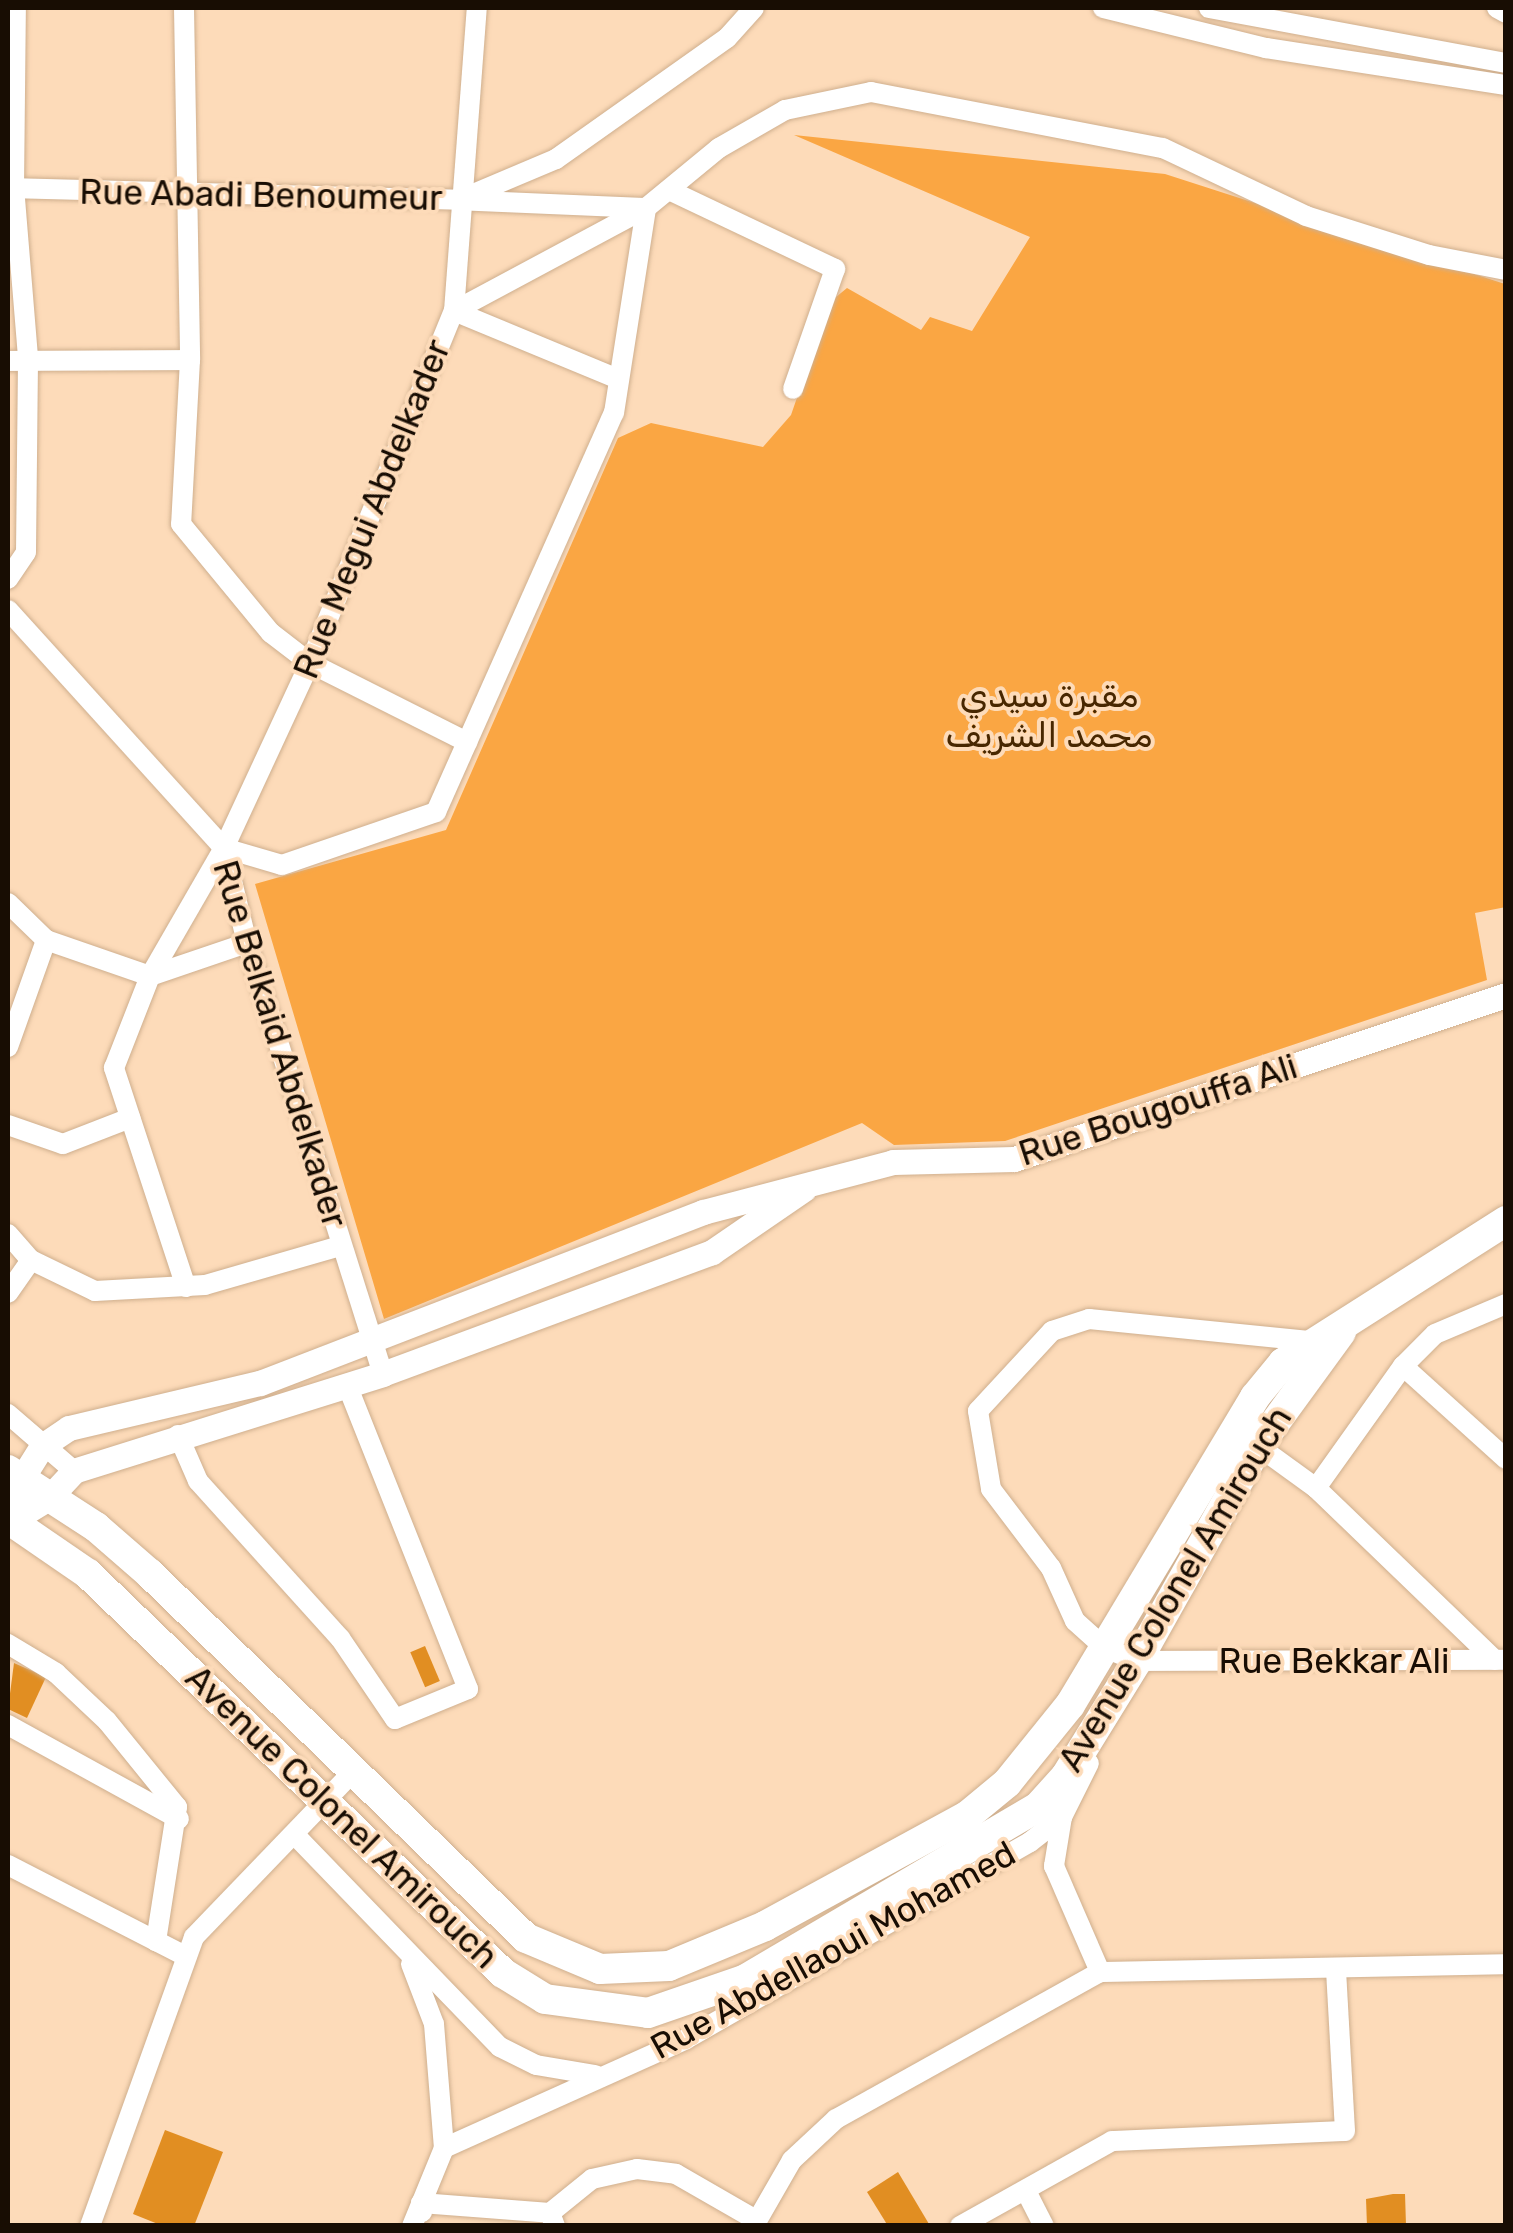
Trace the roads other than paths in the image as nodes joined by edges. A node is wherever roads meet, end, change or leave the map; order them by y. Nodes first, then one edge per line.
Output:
1 (16, 8) edge
2 (184, 8) edge
3 (477, 8) edge
4 (754, 8) edge
5 (1103, 8) edge
6 (1209, 8) edge
7 (1498, 8) edge
8 (1506, 13) edge
9 (1506, 62) edge
10 (1506, 85) edge
11 (11, 188) edge
12 (668, 190) junction
13 (188, 194) junction
14 (459, 200) junction
15 (646, 208) junction
16 (1506, 270) edge
17 (454, 311) junction
18 (18, 359) edge
19 (190, 360) junction
20 (618, 379) junction
21 (793, 389) dead end
22 (8, 579) edge
23 (8, 610) edge
24 (310, 663) junction
25 (467, 742) junction
26 (224, 848) junction
27 (8, 903) edge
28 (46, 940) junction
29 (247, 943) junction
30 (150, 976) junction
31 (1506, 996) edge
32 (8, 1048) edge
33 (130, 1118) junction
34 (8, 1125) edge
35 (804, 1189) junction
36 (1506, 1221) edge
37 (8, 1234) edge
38 (340, 1246) junction
39 (31, 1260) junction
40 (186, 1287) junction
41 (8, 1294) edge
42 (1506, 1304) edge
43 (1356, 1314) junction
44 (372, 1342) junction
45 (1309, 1342) junction
46 (1403, 1366) junction
47 (383, 1374) junction
48 (347, 1385) junction
49 (8, 1414) edge
50 (178, 1435) junction
51 (42, 1446) junction
52 (1258, 1446) junction
53 (1506, 1459) edge
54 (74, 1471) junction
55 (15, 1474) edge
56 (1316, 1488) junction
57 (50, 1497) junction
58 (10, 1520) edge
59 (8, 1644) edge
60 (1105, 1648) junction
61 (1501, 1659) edge
62 (1137, 1661) junction
63 (1104, 1715) junction
64 (8, 1725) edge
65 (351, 1774) junction
66 (325, 1801) junction
67 (1062, 1818) junction
68 (180, 1819) junction
69 (294, 1834) junction
70 (1030, 1842) junction
71 (8, 1865) edge
72 (1054, 1866) junction
73 (156, 1941) junction
74 (404, 1948) junction
75 (184, 1956) junction
76 (1506, 1964) edge
77 (1100, 1972) junction
78 (1336, 1972) junction
79 (594, 2075) junction
80 (444, 2148) junction
81 (1026, 2191) junction
82 (421, 2203) junction
83 (553, 2219) edge
84 (96, 2223) edge
85 (755, 2223) edge
86 (412, 2226) edge
87 (424, 2226) edge
88 (960, 2226) edge
89 (1044, 2226) edge

1 - 11 street
2 - 13 street
3 - 14 street, Rue Megui Abdelkader
4 - 14 street, Rue Abadi Benoumeur
5 - 10 street
6 - 9 street
7 - 8 street
11 - 13 street, Rue Abadi Benoumeur
11 - 18 street
12 - 15 street
12 - 16 street
12 - 21 street
13 - 14 street, Rue Abadi Benoumeur
13 - 19 street
14 - 15 street
14 - 17 street, Rue Megui Abdelkader
15 - 17 street
15 - 20 street
17 - 20 street
17 - 24 street, Rue Megui Abdelkader
18 - 19 street
18 - 22 street
19 - 24 street
20 - 25 street
23 - 26 street, Rue Belkaid Abdelkader
24 - 25 street
24 - 26 street, Rue Megui Abdelkader
25 - 26 street
26 - 29 street, Rue Belkaid Abdelkader
26 - 30 street, Rue Megui Abdelkader
27 - 28 street
28 - 30 street
28 - 32 street
29 - 30 street
29 - 38 street, Rue Belkaid Abdelkader
30 - 33 street, Rue Megui Abdelkader
31 - 35 street, Rue Bougouffa Ali
33 - 34 street
33 - 40 street, Rue Megui Abdelkader
35 - 44 street
35 - 47 street
36 - 43 main road, Avenue Colonel Amirouch
37 - 39 street
38 - 40 street
38 - 44 street, Rue Belkaid Abdelkader
39 - 40 street
39 - 41 street
42 - 46 street
43 - 45 main road, Avenue Colonel Amirouch
43 - 52 main road, Avenue Colonel Amirouch
44 - 47 street, Rue Belkaid Abdelkader
44 - 51 street
45 - 60 main road, Avenue Colonel Amirouch
45 - 60 street
46 - 53 street
46 - 56 street
47 - 48 street
48 - 50 street
48 - 50 street
49 - 51 street
50 - 54 street
51 - 54 street
51 - 55 street
52 - 56 street
52 - 62 main road, Avenue Colonel Amirouch
54 - 57 street
55 - 57 main road, Avenue Colonel Amirouch
55 - 58 street
56 - 61 street
57 - 58 street
57 - 65 main road, Avenue Colonel Amirouch
58 - 66 main road, Avenue Colonel Amirouch
59 - 68 street
60 - 62 street, Rue Bekkar Ali
60 - 65 main road, Avenue Colonel Amirouch
61 - 62 street, Rue Bekkar Ali
62 - 63 main road, Avenue Colonel Amirouch
63 - 66 main road, Avenue Colonel Amirouch
63 - 67 street
64 - 68 street
65 - 66 street
66 - 69 street
67 - 70 street, Rue Abdellaoui Mohamed
67 - 72 street
68 - 73 street
69 - 74 street
69 - 75 street
70 - 72 street
70 - 79 street, Rue Abdellaoui Mohamed
71 - 73 street
72 - 77 street
73 - 75 street
74 - 79 street
74 - 80 street
75 - 84 street
76 - 78 street
77 - 78 street
77 - 85 street
78 - 81 street
79 - 80 street, Rue Abdellaoui Mohamed
80 - 82 street
81 - 88 street
81 - 89 street
82 - 83 street
82 - 86 street
82 - 87 street
83 - 85 street

